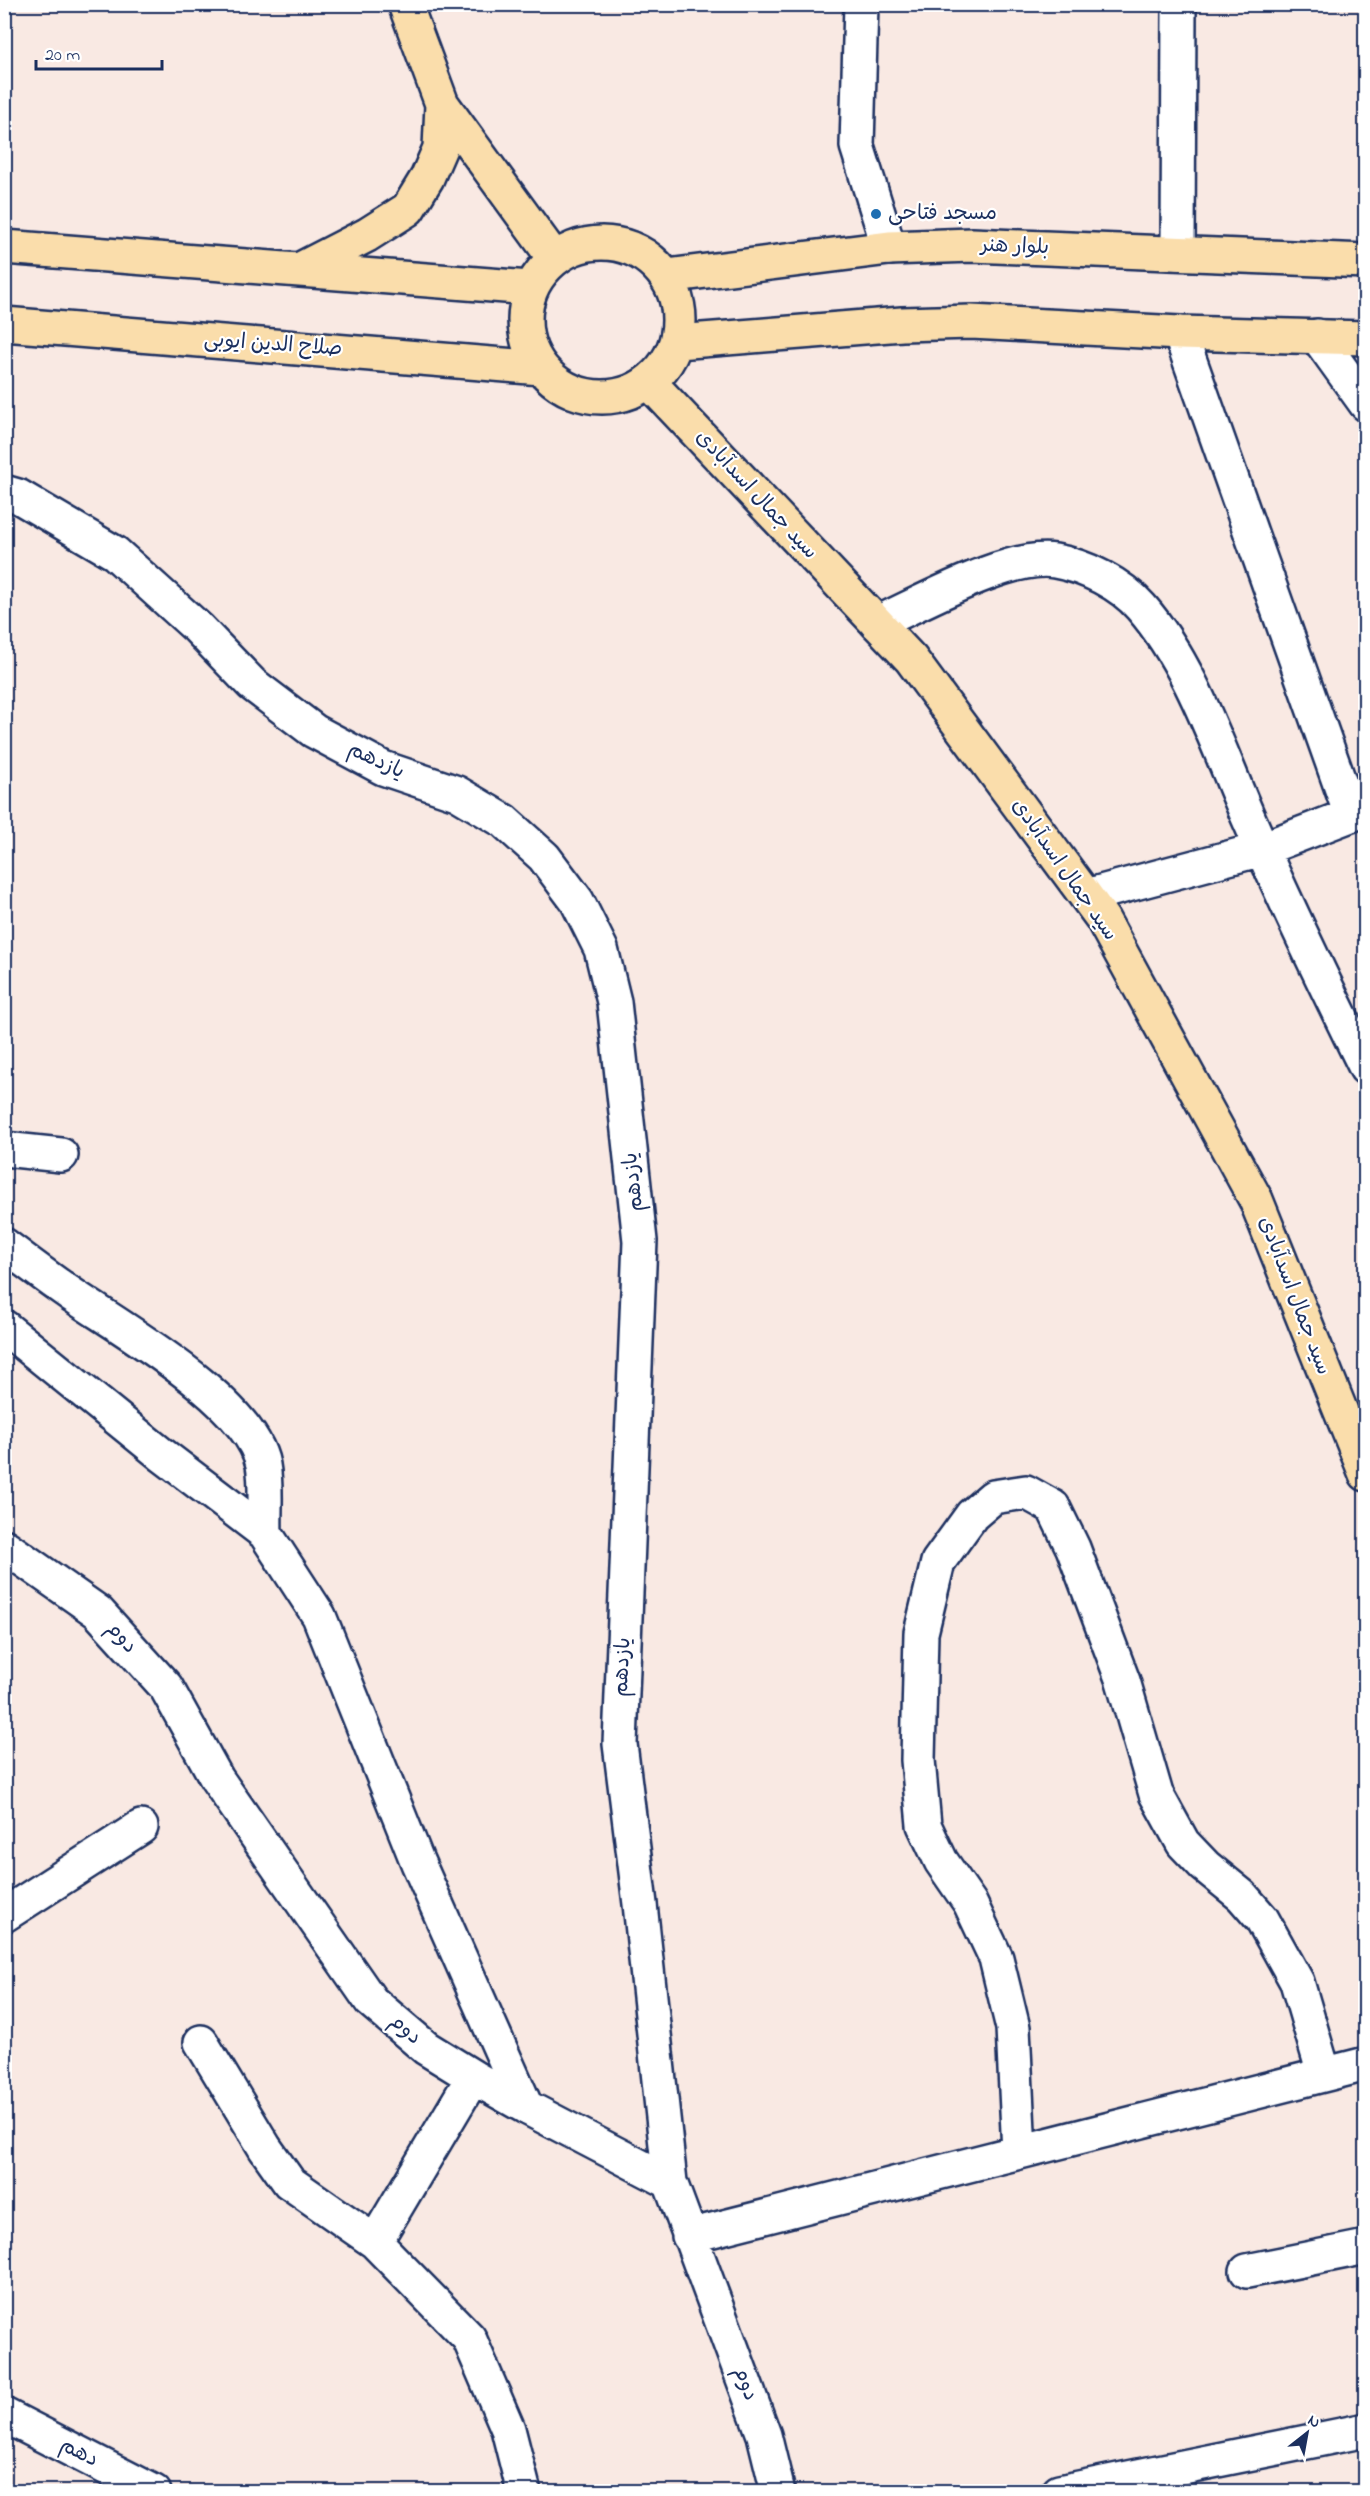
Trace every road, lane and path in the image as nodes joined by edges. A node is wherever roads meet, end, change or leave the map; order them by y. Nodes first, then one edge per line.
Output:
1 (405, 4) edge
2 (861, 4) edge
3 (1179, 4) edge
4 (442, 104) junction
5 (4, 247) edge
6 (889, 248) junction
7 (1178, 253) junction
8 (554, 258) junction
9 (1365, 261) edge
10 (299, 270) junction
11 (667, 276) junction
12 (530, 288) junction
13 (4, 324) edge
14 (1180, 333) junction
15 (1317, 336) junction
16 (1365, 338) edge
17 (677, 342) junction
18 (541, 368) junction
19 (649, 382) junction
20 (1365, 404) edge
21 (4, 492) edge
22 (877, 623) junction
23 (1358, 812) edge
24 (1262, 849) junction
25 (1086, 896) junction
26 (1365, 1068) edge
27 (4, 1149) edge
28 (61, 1155) dead end
29 (4, 1245) edge
30 (4, 1327) edge
31 (1365, 1474) edge
32 (265, 1533) junction
33 (4, 1546) edge
34 (141, 1827) dead end
35 (4, 1915) edge
36 (201, 2043) dead end
37 (1364, 2071) edge
38 (1324, 2074) junction
39 (472, 2077) junction
40 (526, 2107) junction
41 (1019, 2152) junction
42 (670, 2182) junction
43 (689, 2236) junction
44 (375, 2242) junction
45 (1365, 2247) edge
46 (1247, 2271) dead end
47 (4, 2415) edge
48 (1365, 2430) edge
49 (154, 2492) edge
50 (524, 2492) edge
51 (778, 2492) edge
52 (1059, 2492) edge

1 - 4 main road
2 - 6 street
3 - 7 street
4 - 8 main road
4 - 10 main road
5 - 10 main road
6 - 7 main road, بلوار هنر
6 - 11 main road, بلوار هنر
7 - 9 main road, بلوار هنر
8 - 11 main road
8 - 12 main road
10 - 12 main road
11 - 17 main road
12 - 18 main road
13 - 18 main road, صلاح الدین ایوبی
14 - 15 main road
14 - 17 main road
14 - 23 street
15 - 16 main road
15 - 20 street
17 - 19 main road
18 - 19 main road
19 - 22 main road, سید جمال اسدآبادی
21 - 42 street, یازدهم
22 - 24 street
22 - 25 main road, سید جمال اسدآبادی
23 - 24 street
24 - 25 street
24 - 26 street
25 - 31 main road, سید جمال اسدآبادی
27 - 28 street
29 - 32 street
30 - 32 street
32 - 40 street
33 - 39 street, دوم
34 - 35 street
36 - 44 street
37 - 38 street
38 - 41 street
38 - 41 street
39 - 40 street, دوم
39 - 44 street
40 - 42 street, دوم
41 - 43 street
42 - 43 street, دوم
43 - 51 street, دوم
44 - 50 street
45 - 46 street
47 - 49 street, دهم
48 - 52 street

